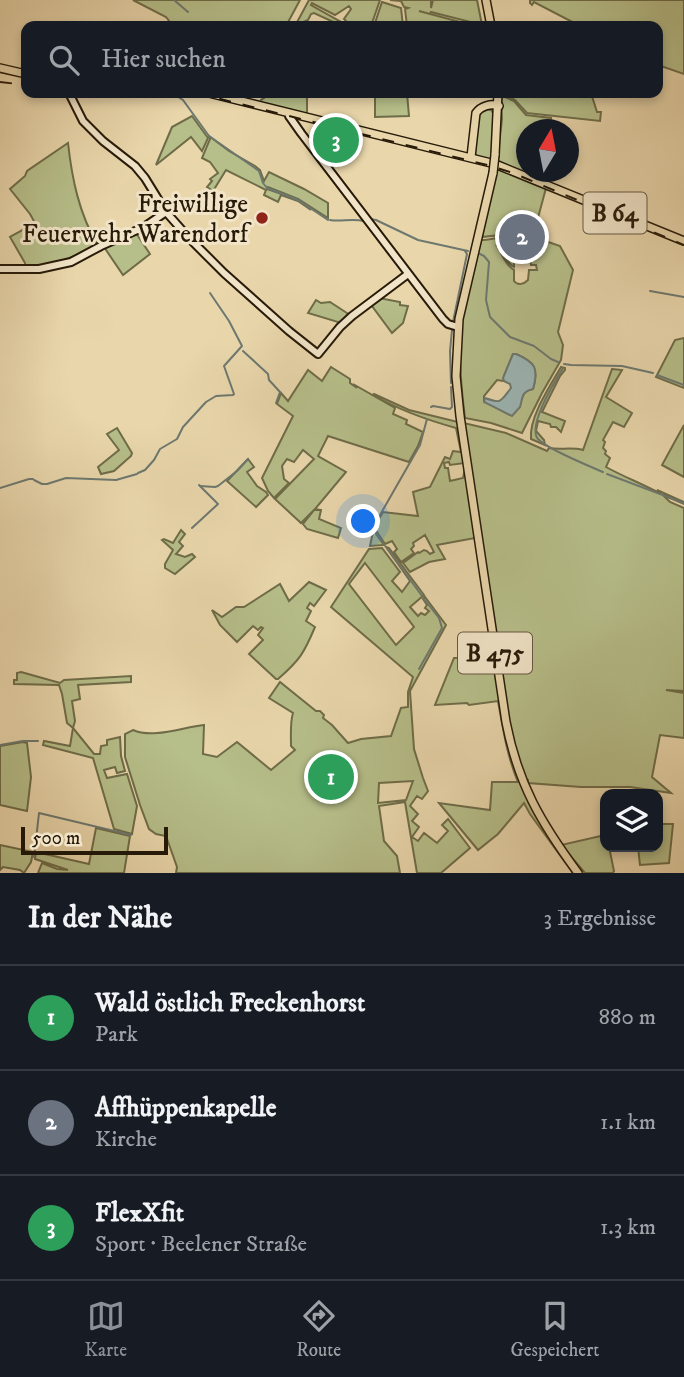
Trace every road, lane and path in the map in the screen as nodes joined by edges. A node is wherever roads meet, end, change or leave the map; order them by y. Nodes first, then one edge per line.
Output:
1 (486, 0) edge
2 (491, 21) edge
3 (0, 68) edge
4 (21, 73) edge
5 (72, 98) edge
6 (229, 98) edge
7 (496, 98) edge
8 (498, 98) edge
9 (488, 106) junction
10 (499, 106) junction
11 (289, 113) junction
12 (498, 123) junction
13 (471, 157) junction
14 (166, 212) junction
15 (684, 241) edge
16 (0, 268) edge
17 (408, 274) junction
18 (458, 327) junction
19 (578, 873) edge

1 - 2 main road
3 - 4 main road
5 - 14 street
6 - 11 main road, B 64
7 - 9 main road
8 - 10 main road, B 475
9 - 10 main road
9 - 12 main road
9 - 13 main road
10 - 12 main road, B 475
11 - 13 main road, B 64
11 - 17 street
12 - 18 main road, B 475, bridge
13 - 15 main road, B 64
14 - 16 street
14 - 17 street
17 - 18 street
18 - 19 main road, B 475

